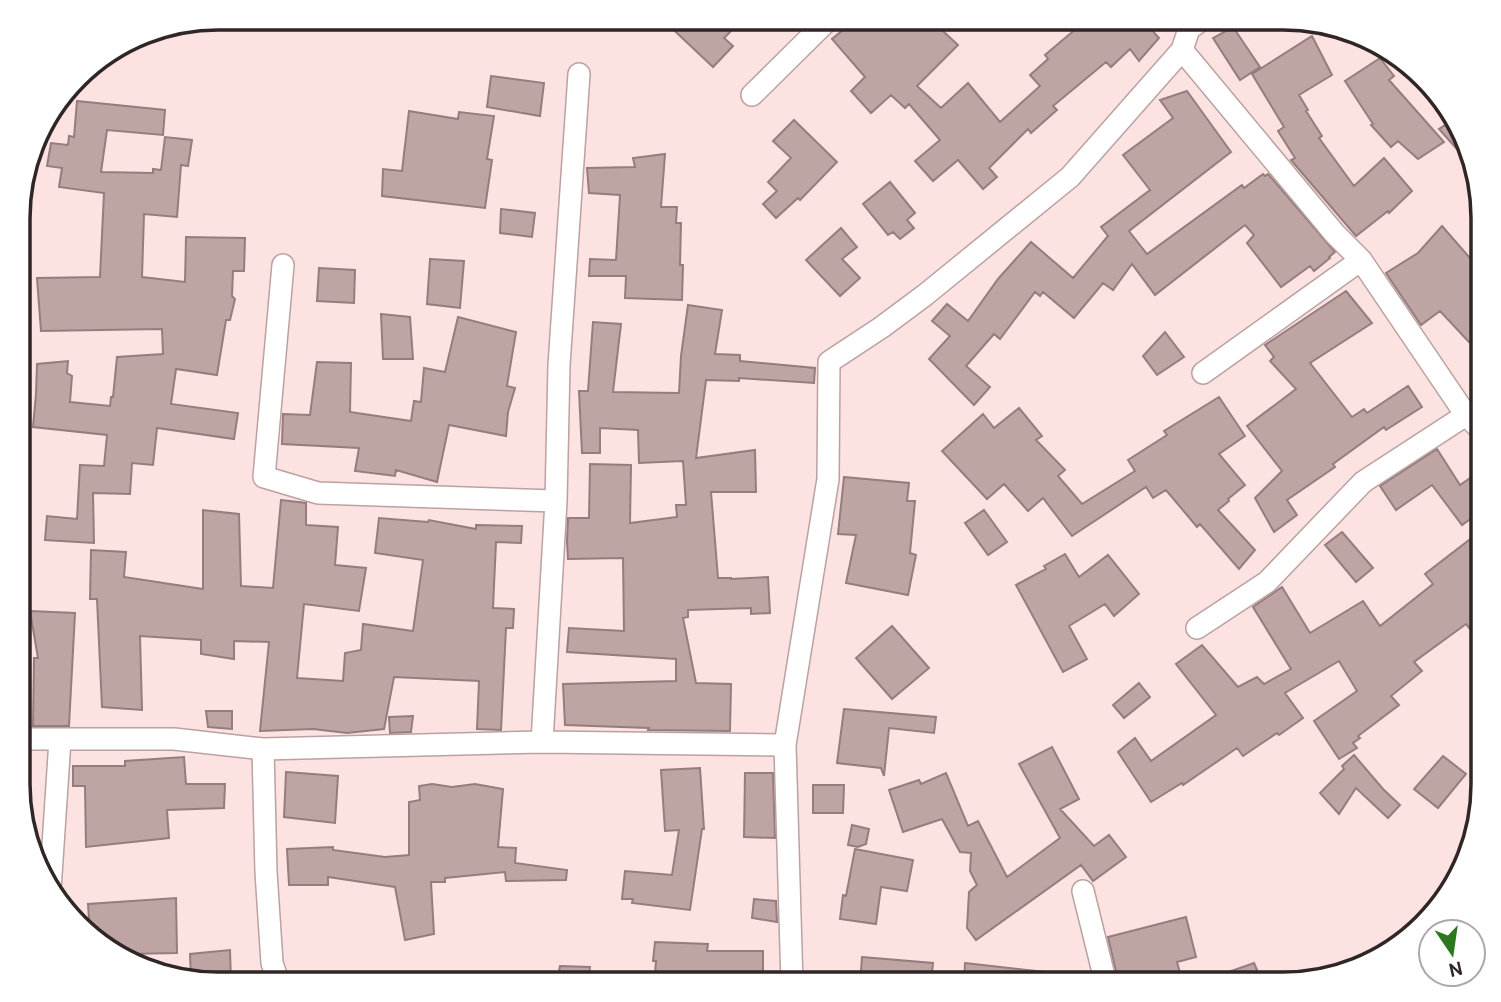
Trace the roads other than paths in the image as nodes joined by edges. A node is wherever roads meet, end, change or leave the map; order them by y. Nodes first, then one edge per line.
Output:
1 (818, 30) edge
2 (1187, 30) edge
3 (1182, 50) junction
4 (579, 74) dead end
5 (752, 95) dead end
6 (1361, 260) junction
7 (283, 265) dead end
8 (1203, 373) dead end
9 (1466, 415) junction
10 (1471, 420) edge
11 (556, 501) junction
12 (1197, 628) dead end
13 (30, 739) edge
14 (60, 740) junction
15 (542, 742) junction
16 (785, 745) junction
17 (262, 749) junction
18 (51, 871) edge
19 (1083, 891) dead end
20 (275, 972) edge
21 (792, 972) edge
22 (1103, 972) edge

1 - 5 street
2 - 3 street
3 - 6 street
3 - 16 street
4 - 11 street
6 - 8 street
6 - 9 street
7 - 11 street
9 - 10 street
9 - 12 street
11 - 15 street
13 - 14 street
14 - 17 street
14 - 18 street
15 - 16 street
15 - 17 street
16 - 21 street
17 - 20 street
19 - 22 street

